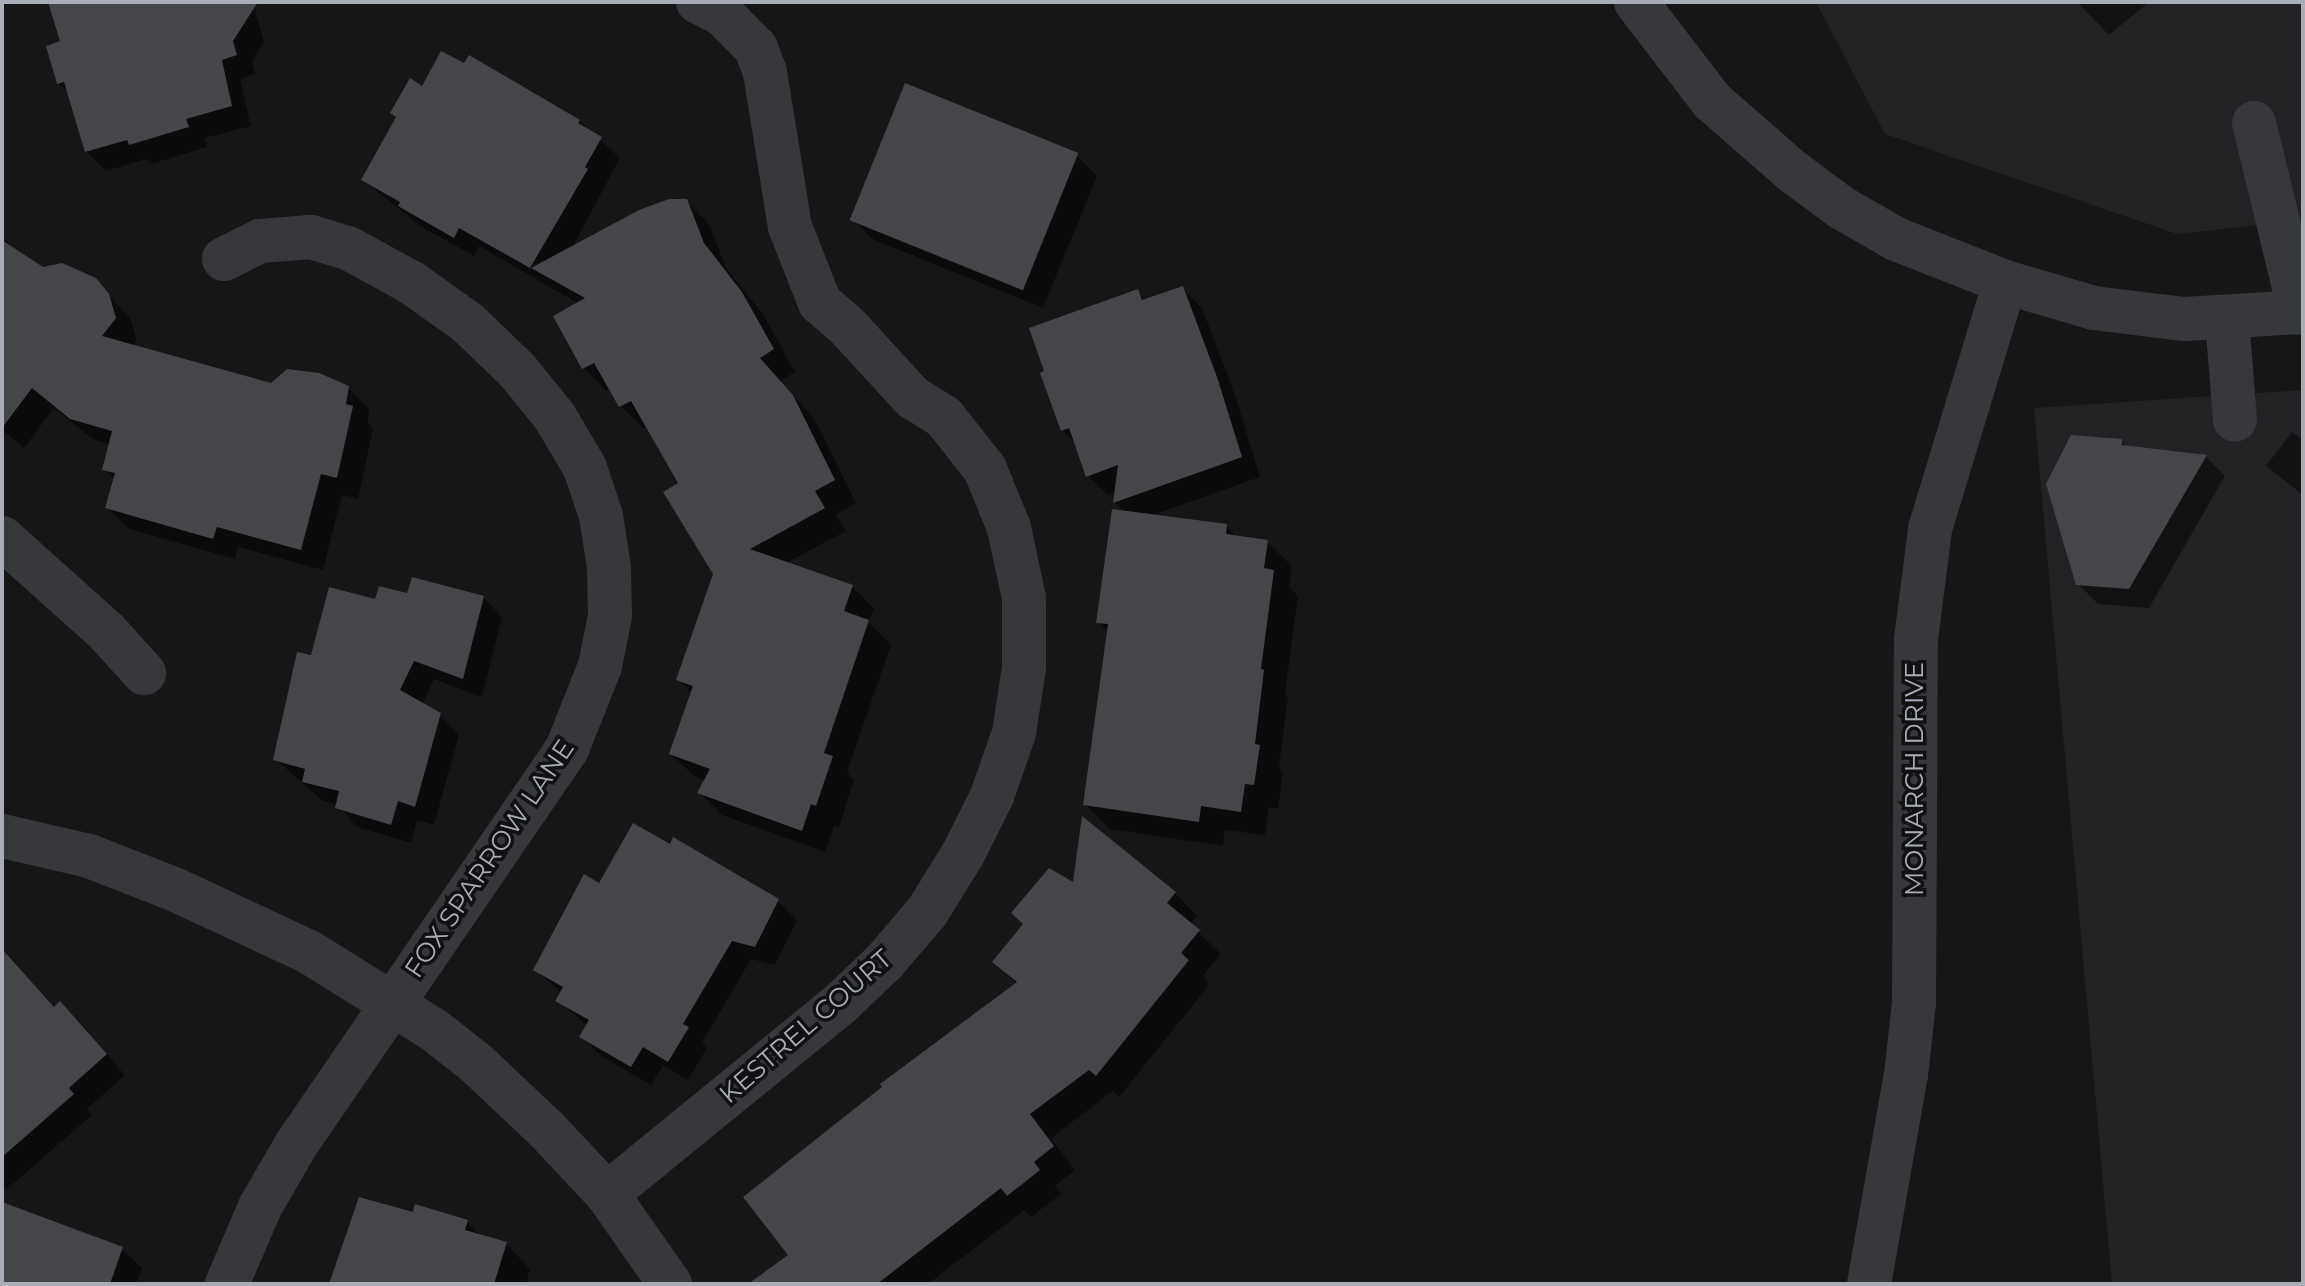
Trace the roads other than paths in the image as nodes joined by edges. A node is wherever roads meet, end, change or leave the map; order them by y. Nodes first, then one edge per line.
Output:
1 (698, 2) edge
2 (1636, 2) edge
3 (2254, 123) dead end
4 (224, 259) dead end
5 (2005, 282) junction
6 (2301, 312) edge
7 (2227, 319) junction
8 (2235, 420) dead end
9 (2, 538) edge
10 (144, 673) dead end
11 (2, 836) edge
12 (393, 1005) junction
13 (607, 1194) junction
14 (227, 1284) edge
15 (670, 1284) edge
16 (1869, 1284) edge

1 - 13 street, KESTREL COURT
2 - 5 street
3 - 6 street
4 - 12 street, FOX SPARROW LANE
5 - 7 street
5 - 16 street, MONARCH DRIVE
6 - 7 street
7 - 8 street
9 - 10 street
11 - 12 street
12 - 13 street
12 - 14 street, FOX SPARROW LANE
13 - 15 street

